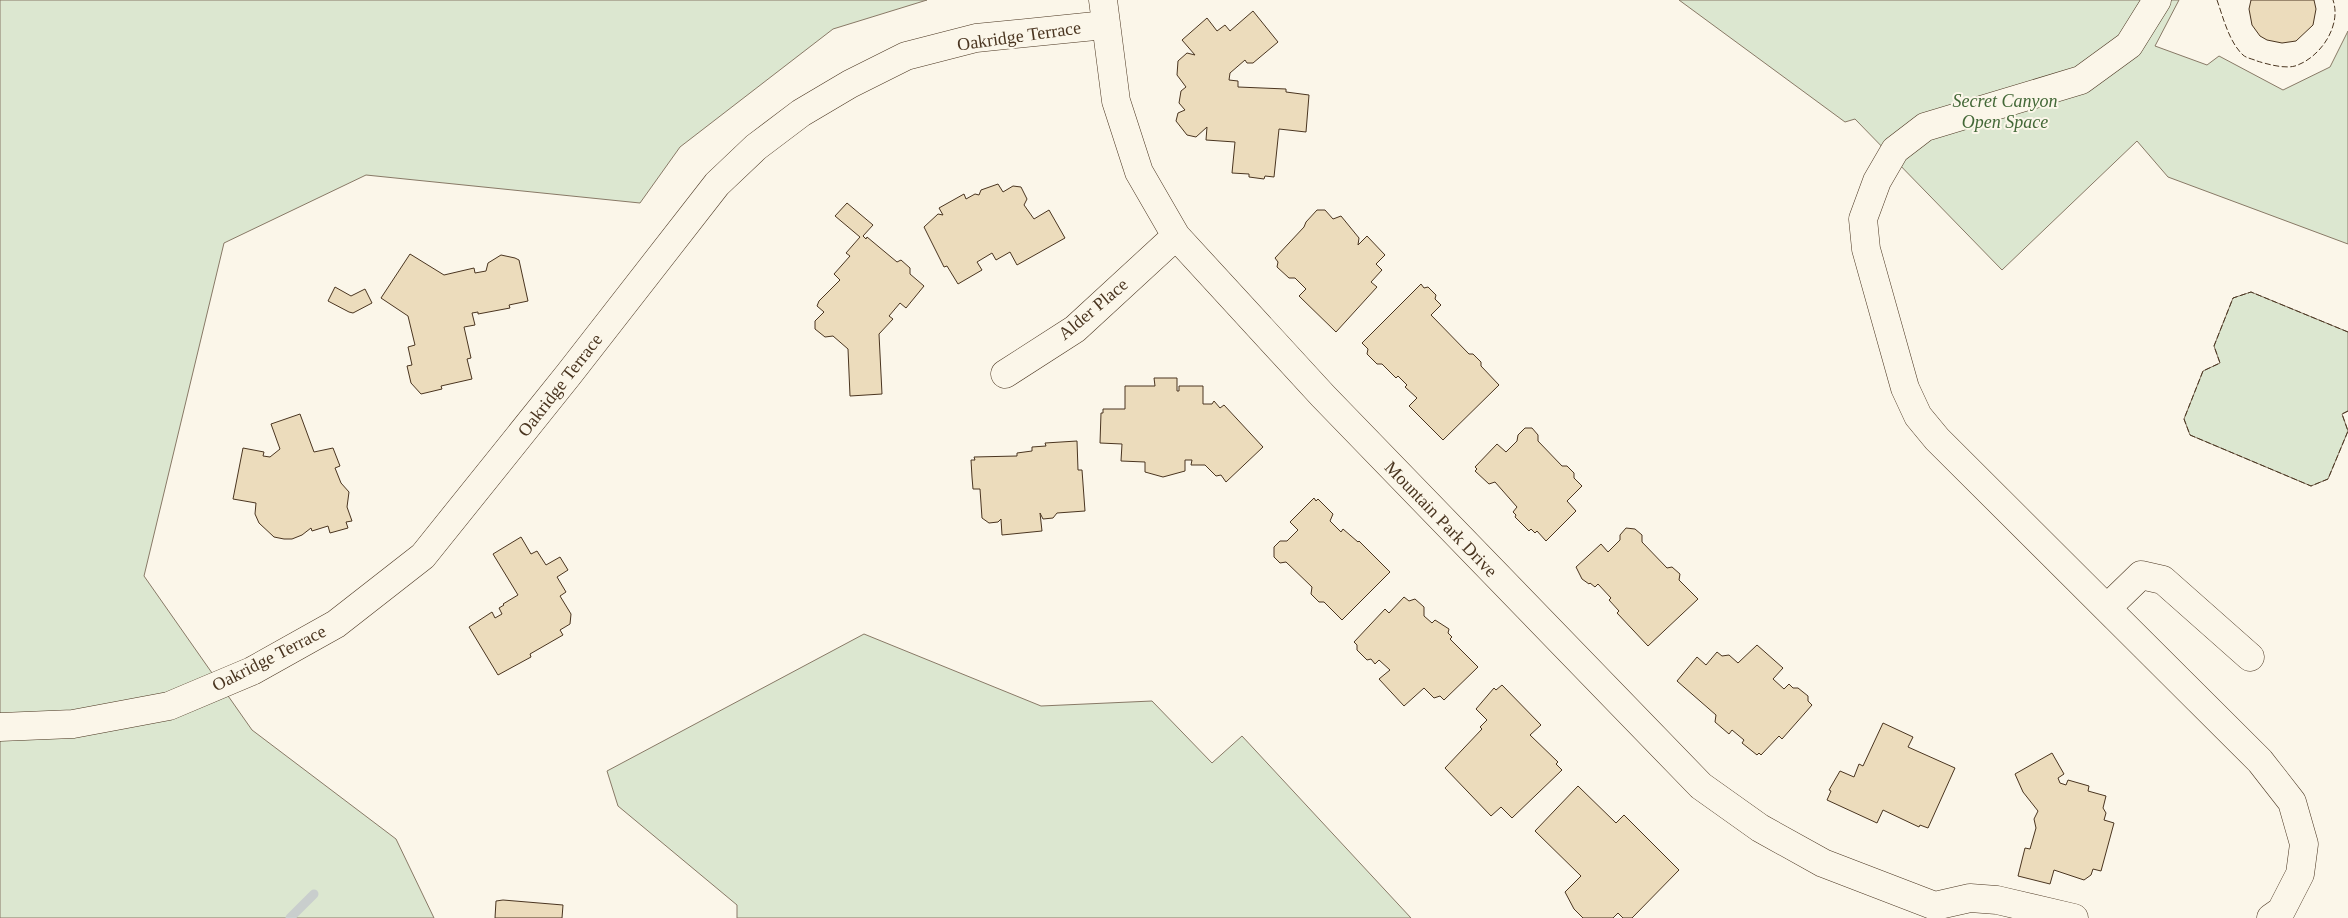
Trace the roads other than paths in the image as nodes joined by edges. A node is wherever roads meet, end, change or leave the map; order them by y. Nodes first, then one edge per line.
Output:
1 (2157, 0) edge
2 (1104, 12) edge
3 (1176, 236) junction
4 (1005, 374) dead end
5 (2107, 608) junction
6 (2250, 657) dead end
7 (0, 727) edge
8 (2074, 918) edge
9 (2271, 918) edge

1 - 5 street
2 - 3 street, Mountain Park Drive
2 - 7 street, Oakridge Terrace
3 - 4 street, Alder Place
3 - 8 street, Mountain Park Drive
5 - 6 street
5 - 9 street

